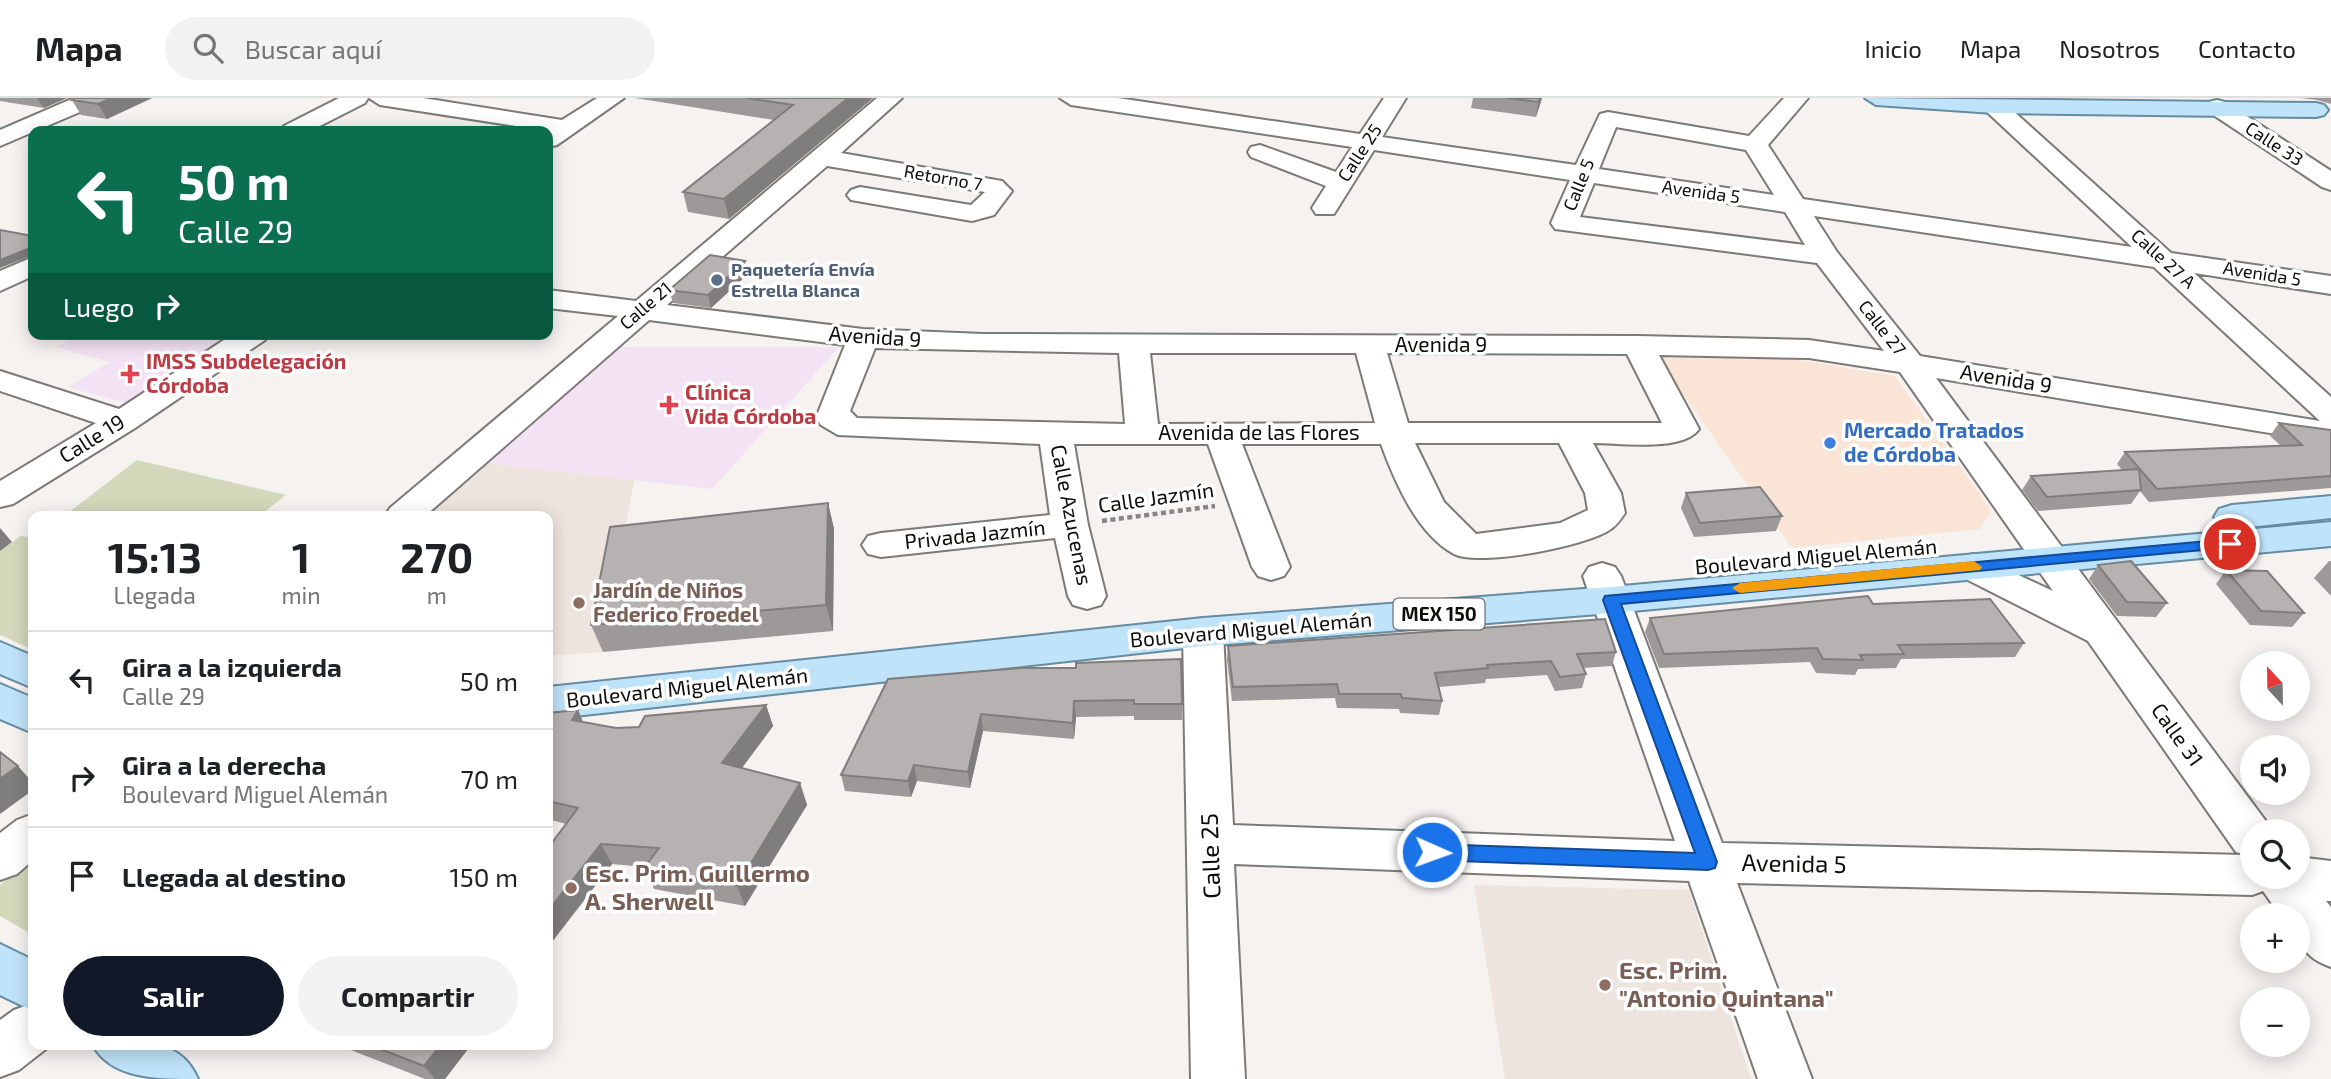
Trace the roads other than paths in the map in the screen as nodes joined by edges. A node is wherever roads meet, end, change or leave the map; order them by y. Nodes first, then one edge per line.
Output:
1 (93, 98) edge
2 (357, 98) edge
3 (380, 98) edge
4 (613, 98) edge
5 (891, 98) edge
6 (1071, 98) edge
7 (1395, 98) edge
8 (1797, 98) edge
9 (1877, 98) edge
10 (2257, 98) edge
11 (1135, 102) edge
12 (1994, 106) junction
13 (2217, 107) junction
14 (2323, 112) edge
15 (29, 126) edge
16 (302, 126) edge
17 (518, 126) edge
18 (28, 127) edge
19 (557, 134) edge
20 (0, 139) edge
21 (1368, 140) junction
22 (1755, 144) junction
23 (1260, 152) dead end
24 (820, 157) junction
25 (2325, 173) edge
26 (1582, 174) junction
27 (1340, 182) junction
28 (860, 195) dead end
29 (1792, 204) junction
30 (1325, 208) dead end
31 (1826, 256) junction
32 (2163, 259) junction
33 (28, 268) edge
34 (0, 282) edge
35 (2331, 285) edge
36 (553, 300) edge
37 (643, 309) junction
38 (863, 338) junction
39 (245, 340) edge
40 (1134, 343) junction
41 (1369, 345) junction
42 (1637, 345) junction
43 (1910, 363) junction
44 (0, 381) edge
45 (2331, 414) edge
46 (123, 421) junction
47 (1142, 433) junction
48 (1221, 433) junction
49 (2331, 433) edge
50 (1055, 434) junction
51 (1394, 434) junction
52 (1572, 435) junction
53 (0, 496) edge
54 (2331, 507) edge
55 (409, 511) edge
56 (1070, 525) junction
57 (2323, 537) edge
58 (881, 545) dead end
59 (2041, 548) junction
60 (1271, 566) dead end
61 (1973, 567) junction
62 (1606, 588) junction
63 (1087, 596) dead end
64 (1203, 632) junction
65 (2103, 633) junction
66 (0, 657) edge
67 (28, 671) edge
68 (719, 673) junction
69 (553, 676) edge
70 (0, 700) edge
71 (553, 702) edge
72 (28, 714) edge
73 (2240, 821) edge
74 (28, 837) edge
75 (1210, 844) junction
76 (0, 860) edge
77 (1708, 862) junction
78 (2240, 875) edge
79 (2310, 879) edge
80 (2331, 881) edge
81 (2289, 889) edge
82 (2331, 945) edge
83 (0, 967) edge
84 (28, 985) edge
85 (28, 1031) edge
86 (127, 1050) edge
87 (0, 1052) edge
88 (171, 1079) edge
89 (1218, 1079) edge
90 (1785, 1079) edge

1 - 15 street
2 - 16 street
3 - 17 street
4 - 19 street
5 - 24 street, Calle 21
6 - 11 street, Avenida 5
7 - 21 street, Calle 25
8 - 22 street
9 - 12 main road
10 - 14 main road
11 - 21 street, Avenida 5
12 - 13 main road
12 - 32 street, Calle 27 A
13 - 14 main road
13 - 25 street, Calle 33
18 - 20 street
21 - 26 street, Avenida 5
21 - 27 street, Calle 25
22 - 26 street, Calle 5
22 - 29 street, Calle 27
23 - 27 street
24 - 28 street, Retorno 7
24 - 37 street, Calle 21
26 - 29 street, Avenida 5
26 - 31 street, Calle 5
27 - 30 street, Calle 25
29 - 31 street, Calle 27
29 - 32 street, Avenida 5
31 - 43 street, Calle 27
32 - 35 street, Avenida 5
32 - 45 street, Calle 27 A
33 - 34 street
36 - 37 street, Avenida 9
37 - 38 street, Avenida 9
37 - 55 street, Calle 21
38 - 40 street, Avenida 9
38 - 50 street, Avenida de las Flores
39 - 46 street, Calle 19
40 - 41 street, Avenida 9
40 - 47 street
41 - 42 street, Avenida 9
41 - 51 street
42 - 43 street, Avenida 9
42 - 52 street, Avenida de las Flores
43 - 49 street, Avenida 9
43 - 59 street, Calle 27
44 - 46 street
46 - 53 street, Calle 19
47 - 48 street, Avenida de las Flores
47 - 50 street, Avenida de las Flores
48 - 51 street, Avenida de las Flores
48 - 60 street
50 - 56 street, Calle Azucenas
51 - 52 street, Avenida de las Flores
51 - 52 street
54 - 59 main road, Boulevard Miguel Alemán / MEX 150
56 - 58 street, Privada Jazmín
56 - 63 street, Calle Azucenas
57 - 59 main road, Boulevard Miguel Alemán / MEX 150
59 - 61 main road, Boulevard Miguel Alemán / MEX 150
59 - 62 main road, Boulevard Miguel Alemán / MEX 150
59 - 65 street, Calle 31
61 - 62 main road, Boulevard Miguel Alemán / MEX 150
61 - 65 street, Calle 31
62 - 64 main road, Boulevard Miguel Alemán / MEX 150
62 - 68 main road, Boulevard Miguel Alemán / MEX 150
62 - 77 street
64 - 68 main road, Boulevard Miguel Alemán / MEX 150
64 - 75 street, Calle 25
65 - 73 street, Calle 31
66 - 67 main road
68 - 69 main road, Boulevard Miguel Alemán / MEX 150
68 - 71 main road, Boulevard Miguel Alemán / MEX 150
70 - 72 main road
74 - 76 street
75 - 77 street, Avenida 5
75 - 89 street, Calle 25
77 - 78 street, Avenida 5
77 - 90 street
79 - 80 street
81 - 82 street
83 - 84 main road
85 - 87 street
86 - 88 main road

